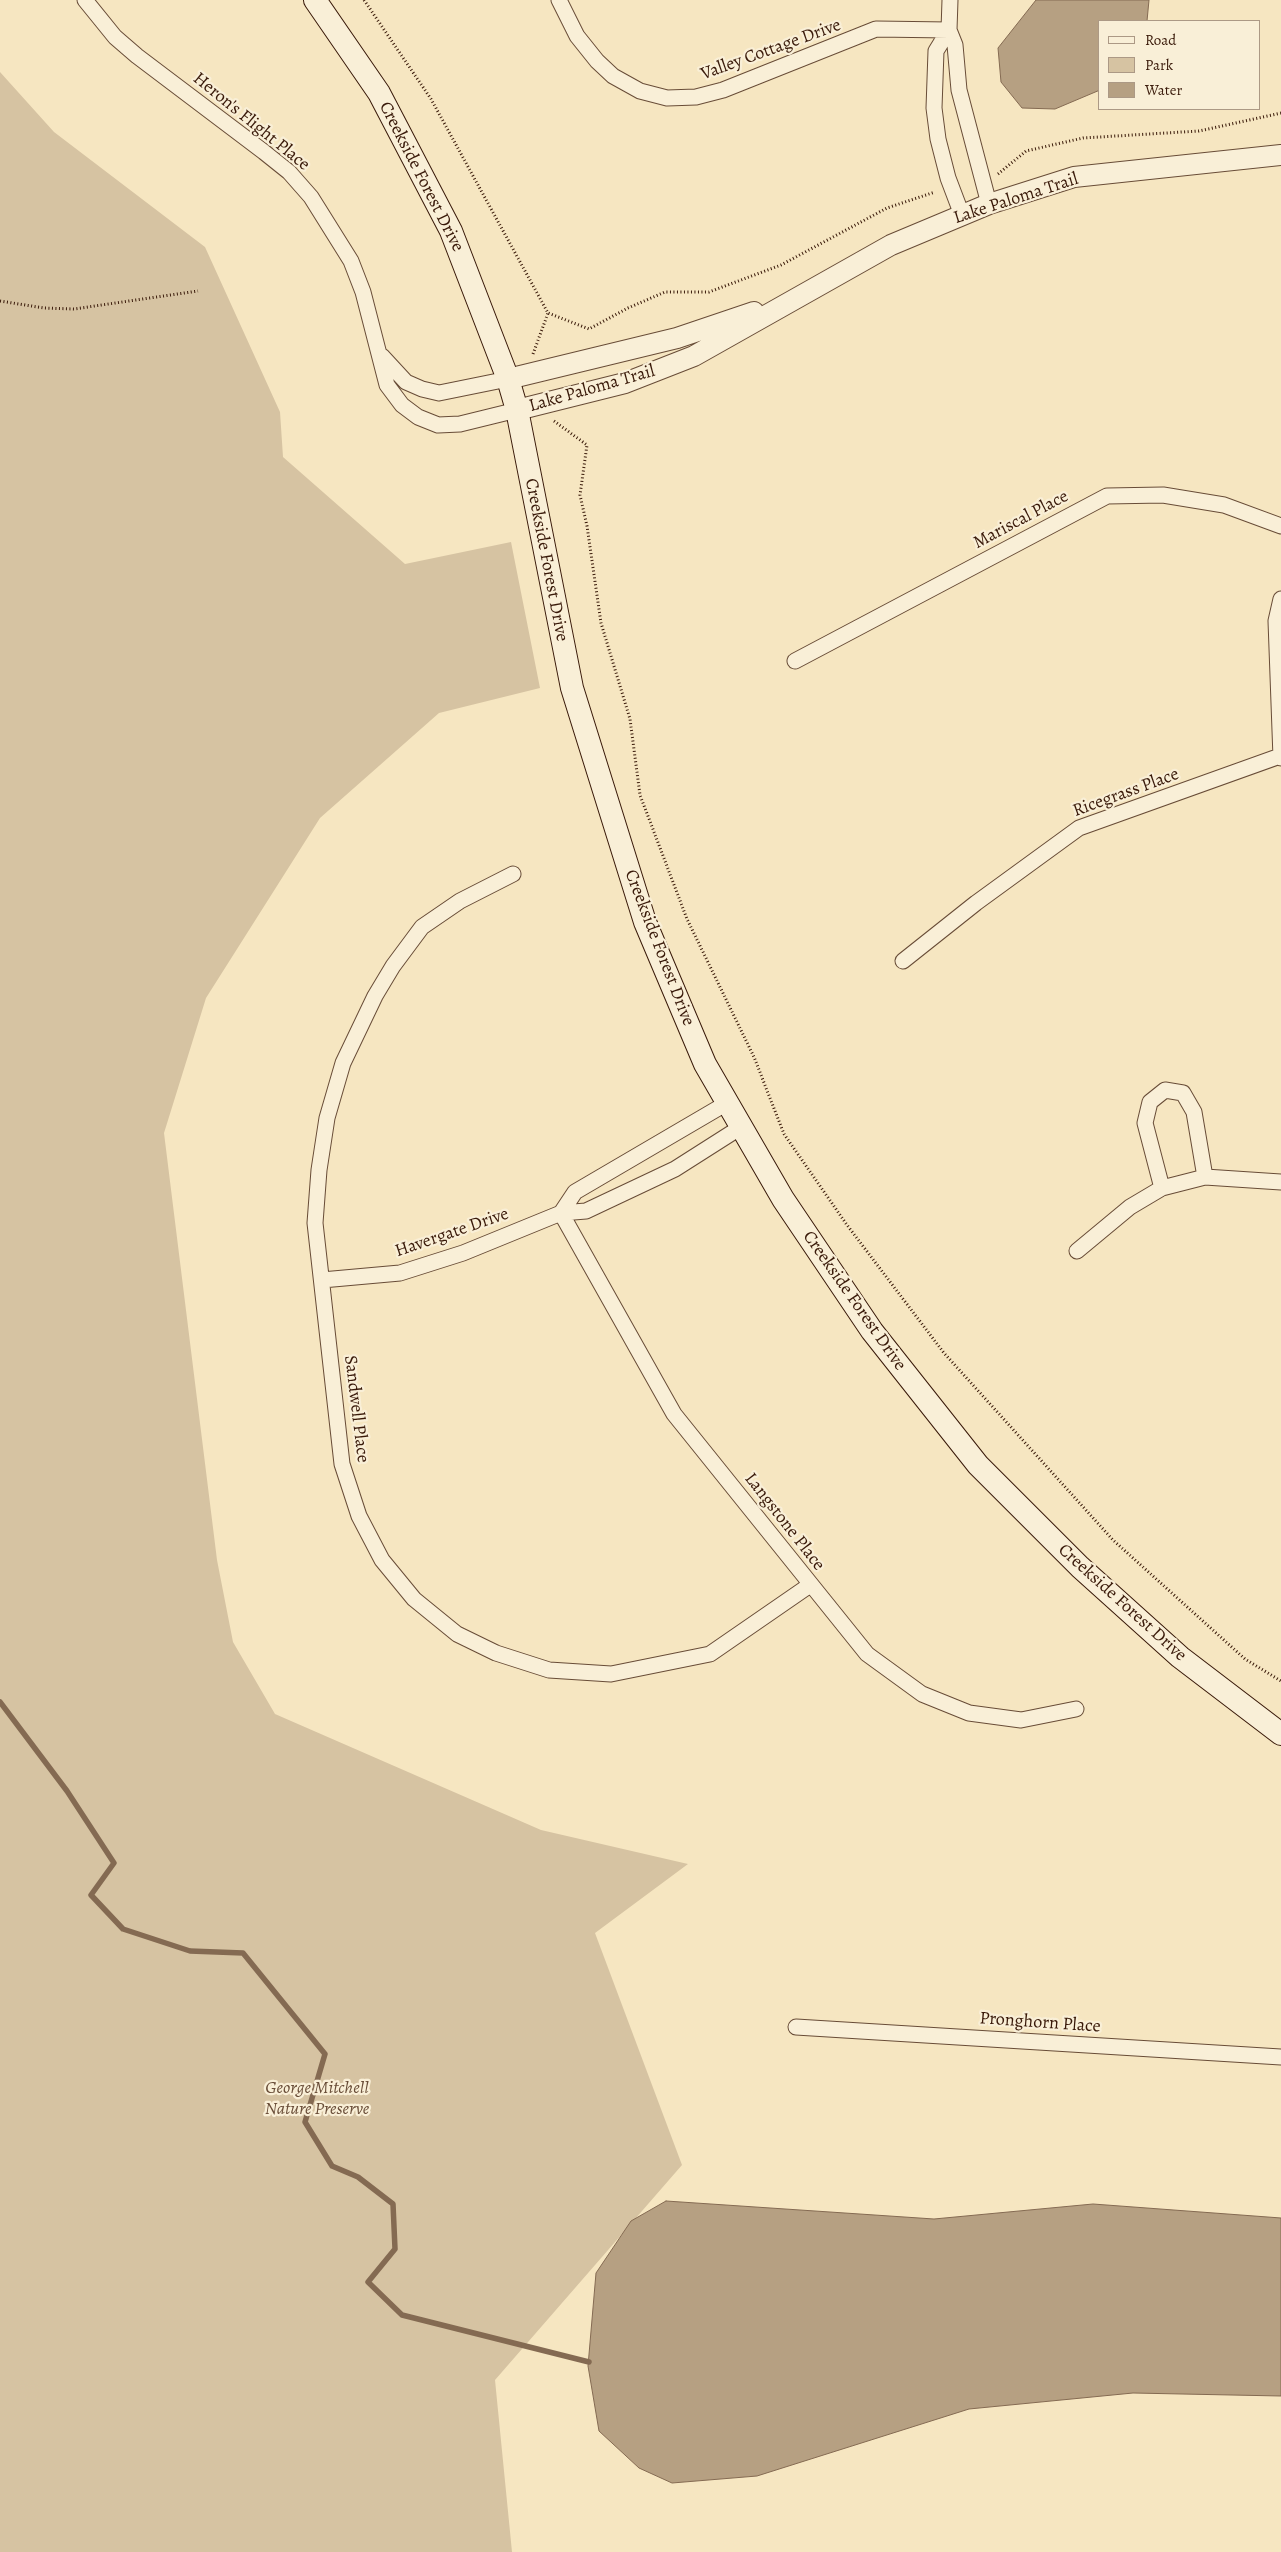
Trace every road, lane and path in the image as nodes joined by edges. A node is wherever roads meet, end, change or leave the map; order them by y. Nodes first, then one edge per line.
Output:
1 (85, 0) edge
2 (316, 0) edge
3 (364, 0) edge
4 (558, 0) edge
5 (950, 0) edge
6 (949, 30) junction
7 (1281, 113) edge
8 (1281, 155) edge
9 (983, 179) junction
10 (951, 186) junction
11 (989, 204) junction
12 (962, 215) junction
13 (198, 291) dead end
14 (798, 296) junction
15 (0, 301) edge
16 (548, 313) junction
17 (380, 354) junction
18 (536, 372) junction
19 (508, 379) junction
20 (545, 402) junction
21 (517, 410) junction
22 (1281, 526) edge
23 (1281, 599) edge
24 (795, 661) dead end
25 (1280, 757) edge
26 (513, 874) dead end
27 (903, 961) dead end
28 (727, 1102) junction
29 (741, 1127) junction
30 (1205, 1176) junction
31 (1281, 1182) edge
32 (1162, 1188) junction
33 (561, 1213) junction
34 (1077, 1251) dead end
35 (322, 1280) junction
36 (810, 1585) junction
37 (1281, 1681) edge
38 (1076, 1709) dead end
39 (1281, 1734) edge
40 (796, 2027) dead end
41 (1281, 2057) edge

1 - 17 street, Heron's Flight Place
2 - 19 main road, Creekside Forest Drive
3 - 16 path
4 - 6 street, Valley Cottage Drive
5 - 6 street
6 - 9 street
6 - 10 street
7 - 9 path
8 - 11 street, Lake Paloma Trail
9 - 11 street
10 - 12 street
10 - 16 path
11 - 12 street, Lake Paloma Trail
12 - 14 street, Lake Paloma Trail
13 - 15 path
14 - 18 street, Lake Paloma Trail
14 - 20 street, Lake Paloma Trail
16 - 18 path
17 - 19 street, Heron's Flight Place
17 - 21 street, Heron's Flight Place
18 - 19 street, Lake Paloma Trail
19 - 21 main road, Creekside Forest Drive
20 - 21 street, Lake Paloma Trail
20 - 37 path
21 - 28 main road, Creekside Forest Drive
22 - 24 street, Mariscal Place
23 - 25 street
25 - 27 street, Ricegrass Place
26 - 35 street, Sandwell Place
28 - 29 main road, Creekside Forest Drive
28 - 33 street
29 - 33 street, Havergate Drive
29 - 39 main road, Creekside Forest Drive
30 - 31 street
30 - 32 street
30 - 32 street
32 - 34 street
33 - 35 street, Havergate Drive
33 - 36 street, Langstone Place
35 - 36 street, Sandwell Place
36 - 38 street, Langstone Place
40 - 41 street, Pronghorn Place

